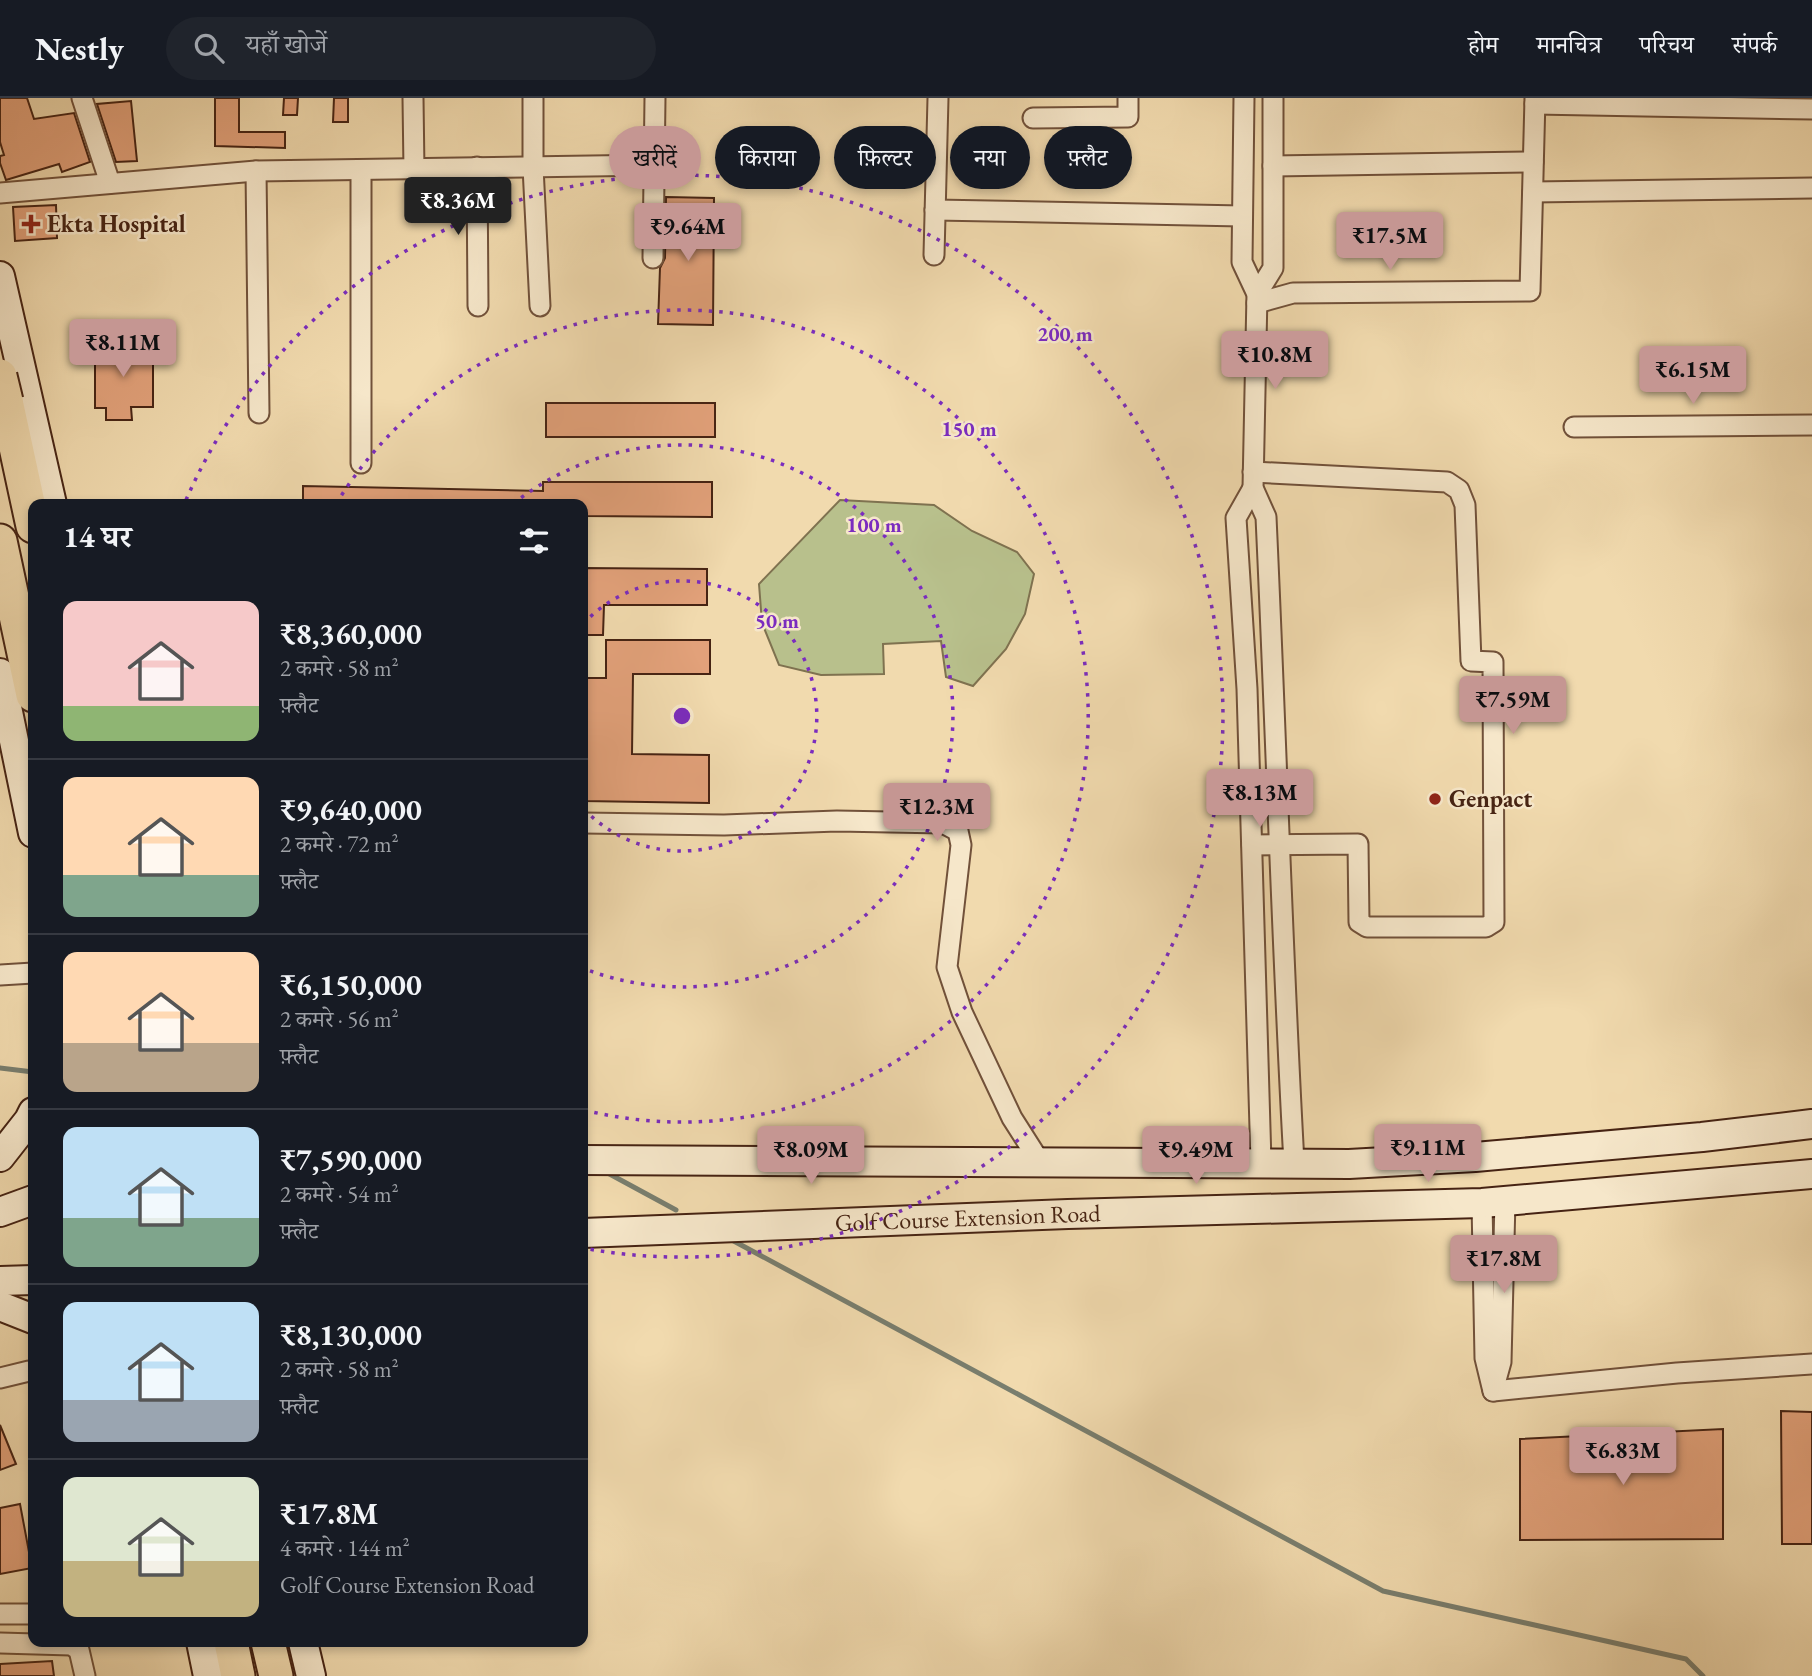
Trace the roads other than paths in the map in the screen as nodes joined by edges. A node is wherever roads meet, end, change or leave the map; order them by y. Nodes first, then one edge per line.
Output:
1 (82, 98) edge
2 (412, 98) edge
3 (533, 98) edge
4 (655, 98) edge
5 (938, 98) edge
6 (1128, 98) edge
7 (1244, 98) edge
8 (1273, 98) edge
9 (1535, 101) edge
10 (1812, 109) edge
11 (1033, 118) dead end
12 (655, 126) edge
13 (1533, 162) junction
14 (609, 166) edge
15 (1273, 166) junction
16 (477, 167) junction
17 (533, 167) junction
18 (414, 170) junction
19 (256, 171) junction
20 (361, 171) junction
21 (110, 183) junction
22 (1812, 188) edge
23 (655, 189) edge
24 (1533, 192) junction
25 (0, 193) edge
26 (935, 210) junction
27 (1242, 216) junction
28 (934, 254) dead end
29 (653, 258) dead end
30 (0, 276) edge
31 (1257, 299) junction
32 (478, 306) dead end
33 (540, 306) dead end
34 (7, 386) edge
35 (259, 413) dead end
36 (1812, 425) edge
37 (1574, 427) dead end
38 (361, 463) dead end
39 (1253, 480) junction
40 (28, 499) edge
41 (50, 499) edge
42 (0, 541) edge
43 (28, 672) edge
44 (0, 673) edge
45 (10, 773) edge
46 (28, 820) edge
47 (588, 823) edge
48 (1252, 845) junction
49 (1281, 845) junction
50 (1282, 908) junction
51 (1254, 909) junction
52 (28, 973) edge
53 (0, 975) edge
54 (28, 1121) edge
55 (1812, 1124) edge
56 (0, 1157) edge
57 (588, 1160) edge
58 (1040, 1162) junction
59 (1261, 1162) junction
60 (1294, 1163) junction
61 (1812, 1174) edge
62 (28, 1202) edge
63 (1493, 1202) junction
64 (0, 1212) edge
65 (588, 1233) edge
66 (28, 1280) edge
67 (0, 1281) edge
68 (0, 1306) edge
69 (28, 1317) edge
70 (1812, 1364) edge
71 (28, 1371) edge
72 (0, 1378) edge
73 (0, 1614) edge
74 (28, 1614) edge
75 (0, 1643) edge
76 (28, 1643) edge
77 (75, 1647) edge
78 (202, 1647) edge
79 (232, 1647) edge
80 (269, 1647) edge
81 (304, 1647) edge
82 (85, 1676) edge
83 (208, 1676) edge
84 (238, 1676) edge
85 (276, 1676) edge
86 (311, 1676) edge

1 - 21 street
2 - 18 street
3 - 17 street
4 - 12 street
5 - 26 street
6 - 11 street
7 - 27 street
8 - 15 street
9 - 10 street
9 - 13 street
13 - 15 street
13 - 24 street
14 - 17 street
15 - 31 street
16 - 17 street
16 - 18 street
16 - 32 street
17 - 33 street
18 - 20 street
19 - 20 street
19 - 21 street
19 - 35 street
20 - 38 street
21 - 25 street
22 - 24 street
23 - 29 street
24 - 31 street
26 - 27 street
26 - 28 street
27 - 31 street
30 - 34 main road
31 - 39 street
34 - 40 highway
34 - 41 main road
36 - 37 street
39 - 48 street
39 - 49 street
39 - 49 street
42 - 43 highway
44 - 45 main road
45 - 46 main road
47 - 58 street
48 - 49 street
48 - 51 street
49 - 50 street
50 - 51 street
50 - 60 street
51 - 59 street
52 - 53 street
54 - 56 main road
55 - 60 main road
57 - 58 main road
58 - 59 main road
59 - 60 main road
61 - 63 main road, Golf Course Extension Road
62 - 64 main road
63 - 65 main road, Golf Course Extension Road
63 - 70 street
66 - 67 main road
68 - 69 main road
71 - 72 street
73 - 74 street
75 - 76 street
77 - 82 street
78 - 83 main road
79 - 84 highway
80 - 85 highway
81 - 86 main road

